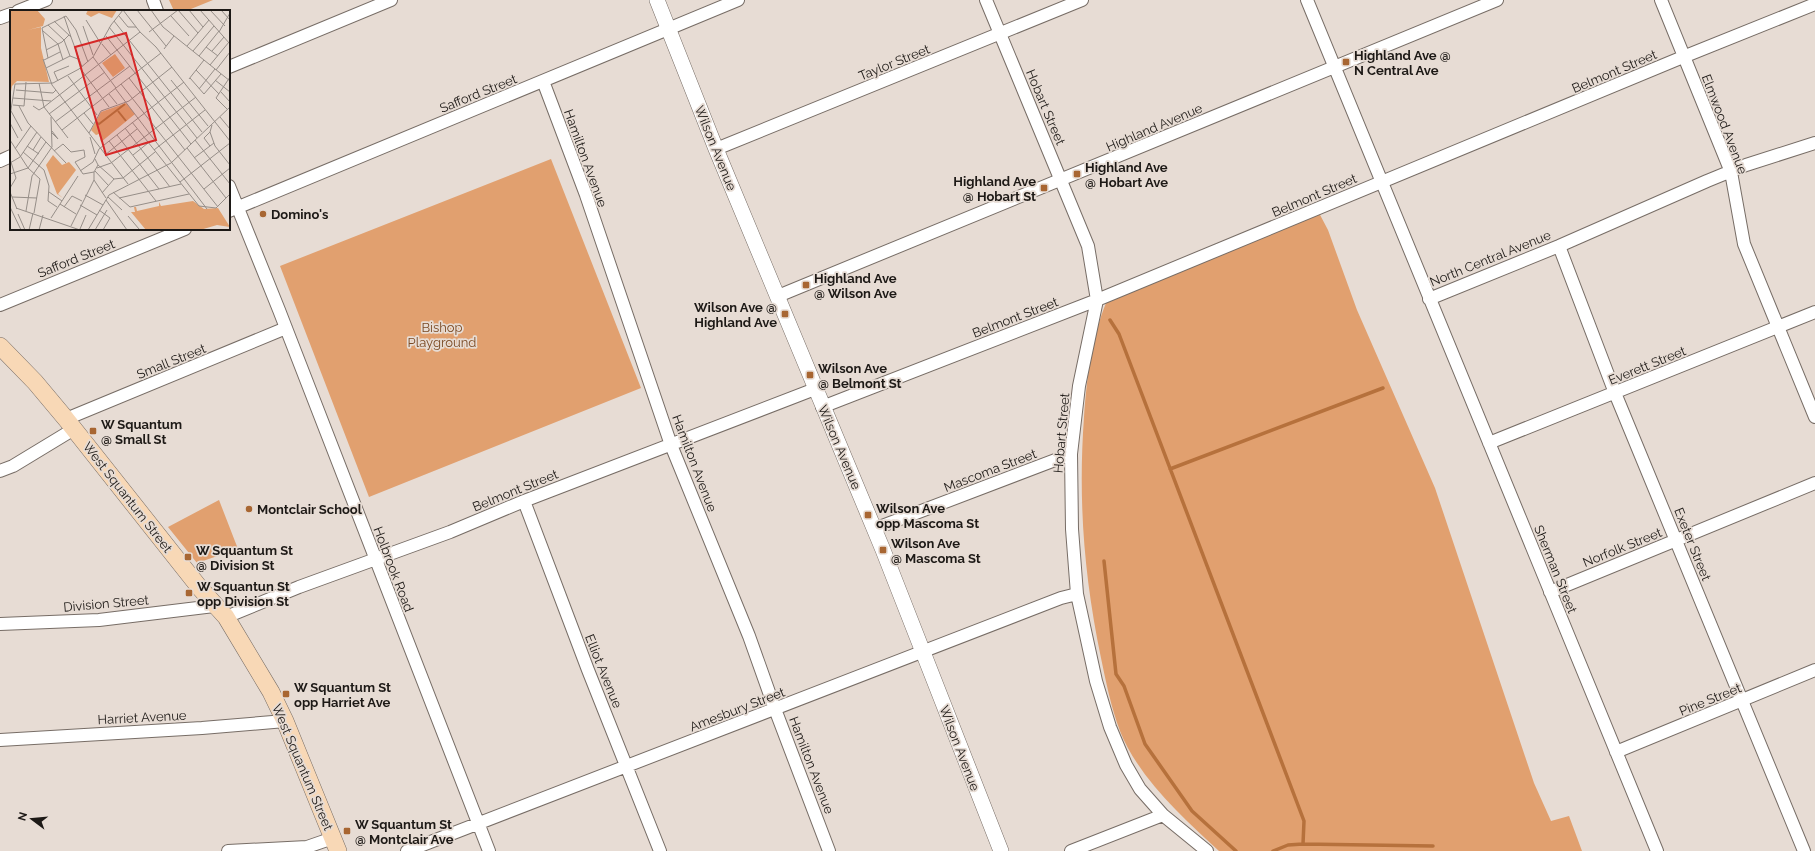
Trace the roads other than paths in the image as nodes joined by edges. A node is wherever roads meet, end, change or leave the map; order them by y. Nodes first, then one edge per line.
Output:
1 (46, 0) edge
2 (153, 0) edge
3 (390, 0) edge
4 (657, 0) edge
5 (738, 0) edge
6 (986, 0) edge
7 (1082, 0) edge
8 (1307, 0) edge
9 (1497, 0) edge
10 (1661, 0) edge
11 (1815, 4) edge
12 (21, 10) edge
13 (157, 10) edge
14 (10, 14) edge
15 (0, 18) edge
16 (668, 28) junction
17 (1000, 34) junction
18 (1683, 57) junction
19 (230, 67) edge
20 (1334, 67) junction
21 (543, 81) junction
22 (1815, 143) edge
23 (716, 150) junction
24 (10, 156) edge
25 (0, 161) edge
26 (1731, 172) junction
27 (1061, 181) junction
28 (1382, 182) junction
29 (230, 192) edge
30 (233, 209) edge
31 (183, 230) edge
32 (1558, 246) junction
33 (778, 296) junction
34 (1429, 299) junction
35 (1098, 300) junction
36 (0, 305) edge
37 (1815, 312) edge
38 (1777, 327) junction
39 (286, 328) junction
40 (0, 346) edge
41 (815, 389) junction
42 (1615, 394) junction
43 (822, 407) junction
44 (1815, 417) edge
45 (70, 424) junction
46 (1489, 443) junction
47 (671, 445) junction
48 (1071, 454) junction
49 (0, 471) edge
50 (1815, 483) edge
51 (524, 501) junction
52 (874, 529) junction
53 (1677, 540) junction
54 (375, 559) junction
55 (1550, 592) junction
56 (1077, 594) junction
57 (220, 612) junction
58 (0, 624) edge
59 (922, 652) junction
60 (1815, 670) edge
61 (1743, 701) junction
62 (775, 709) junction
63 (285, 721) junction
64 (0, 740) edge
65 (1616, 752) junction
66 (626, 766) junction
67 (1163, 815) junction
68 (478, 824) junction
69 (336, 845) edge
70 (228, 851) edge
71 (407, 851) edge
72 (489, 851) edge
73 (660, 851) edge
74 (829, 851) edge
75 (1001, 851) edge
76 (1071, 851) edge
77 (1207, 851) edge
78 (1657, 851) edge
79 (1804, 851) edge

1 - 12 street
2 - 13 street
3 - 19 street
4 - 16 street, Wilson Avenue
5 - 16 street, Safford Street
6 - 17 street, Hobart Street
7 - 17 street, Taylor Street
8 - 20 street, North Central Avenue
9 - 20 street, Highland Avenue
10 - 18 street, Elmwood Avenue
11 - 18 street, Belmont Street
14 - 15 street
16 - 21 street, Safford Street
16 - 23 street, Wilson Avenue
17 - 23 street, Taylor Street
17 - 27 street, Hobart Street
18 - 26 street, Elmwood Avenue
18 - 28 street, Belmont Street
20 - 27 street, Highland Avenue
20 - 28 street, North Central Avenue
21 - 30 street, Safford Street
21 - 47 street, Hamilton Avenue
22 - 26 street, North Central Avenue
23 - 33 street, Wilson Avenue
24 - 25 street
26 - 32 street, North Central Avenue
26 - 38 street, Elmwood Avenue
27 - 33 street, Highland Avenue
27 - 35 street, Hobart Street
28 - 34 street, North Central Avenue
28 - 35 street, Belmont Street
29 - 30 street, Holbrook Road
30 - 39 street, Holbrook Road
31 - 36 street, Safford Street
32 - 34 street, North Central Avenue
32 - 42 street, Exeter Street
33 - 41 street, Wilson Avenue
34 - 46 street, Sherman Street
35 - 43 street, Belmont Street
35 - 48 street, Hobart Street
37 - 38 street, Everett Street
38 - 42 street, Everett Street
38 - 44 street, Elmwood Avenue
39 - 45 street, Small Street
39 - 54 street, Holbrook Road
40 - 45 main road, West Squantum Street
41 - 43 street, Wilson Avenue
41 - 47 street, Belmont Street
42 - 46 street, Everett Street
42 - 53 street, Exeter Street
43 - 52 street, Wilson Avenue
45 - 49 street, Small Street
45 - 57 main road, West Squantum Street
46 - 55 street, Sherman Street
47 - 51 street, Belmont Street
47 - 62 street, Hamilton Avenue
48 - 52 street, Mascoma Street
48 - 56 street, Hobart Street
50 - 53 street, Norfolk Street
51 - 54 street, Belmont Street
51 - 66 street, Elliot Avenue
52 - 59 street, Wilson Avenue
53 - 55 street, Norfolk Street
53 - 61 street, Exeter Street
54 - 57 street, Belmont Street
54 - 68 street, Holbrook Road
55 - 65 street, Sherman Street
56 - 59 street, Amesbury Street
56 - 67 street, Hobart Street
57 - 58 street, Division Street
57 - 63 main road, West Squantum Street
59 - 62 street, Amesbury Street
59 - 75 street, Wilson Avenue
60 - 61 street, Pine Street
61 - 65 street, Pine Street
61 - 79 street, Exeter Street
62 - 66 street, Amesbury Street
62 - 74 street, Hamilton Avenue
63 - 64 street, Harriet Avenue
63 - 69 main road, West Squantum Street
65 - 78 street, Sherman Street
66 - 68 street, Amesbury Street
66 - 73 street, Elliot Avenue
67 - 76 street
67 - 77 street, Hobart Street
68 - 71 street, Amesbury Street
68 - 72 street, Holbrook Road
69 - 70 street

